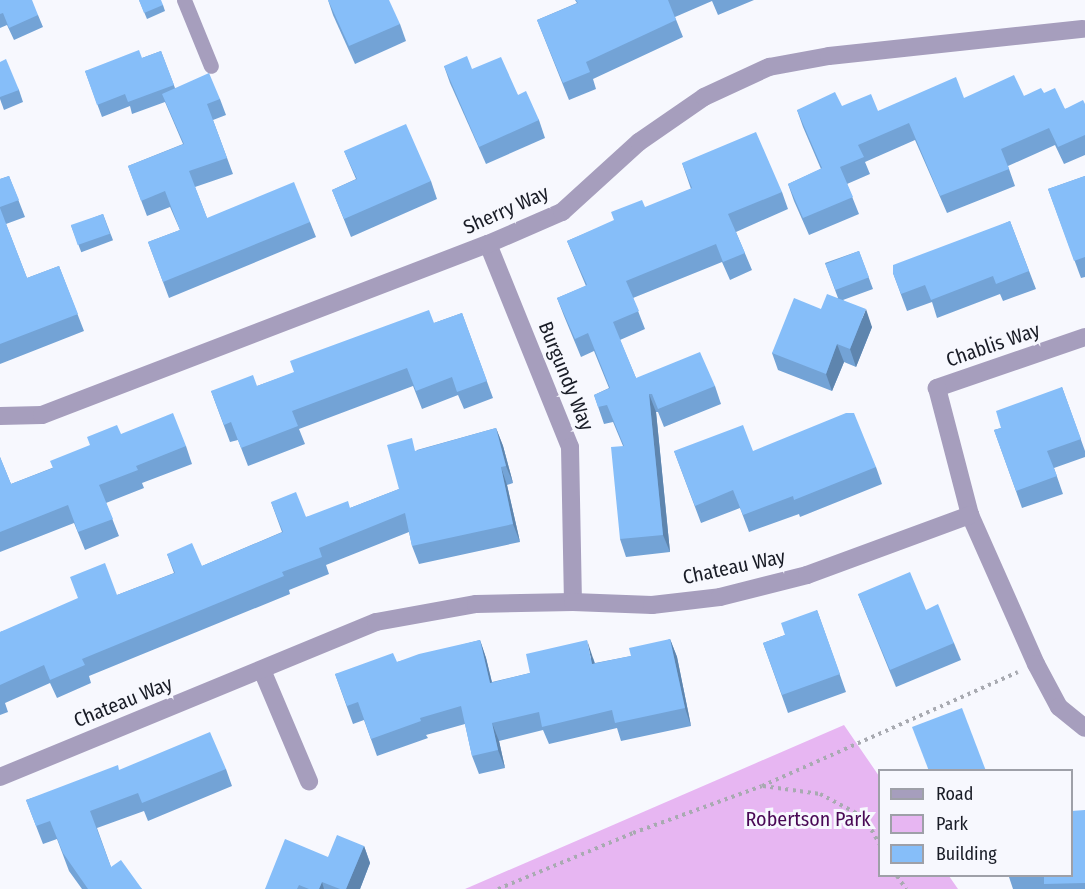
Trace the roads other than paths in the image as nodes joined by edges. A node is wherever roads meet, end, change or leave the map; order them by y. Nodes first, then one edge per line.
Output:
1 (184, 0) edge
2 (1083, 29) dead end
3 (211, 66) dead end
4 (488, 244) junction
5 (1085, 337) edge
6 (0, 416) edge
7 (970, 515) junction
8 (573, 602) junction
9 (262, 670) junction
10 (1085, 728) edge
11 (0, 777) edge
12 (309, 781) dead end

1 - 3 lane
2 - 4 street, Sherry Way
4 - 6 street, Sherry Way
4 - 8 street, Burgundy Way
5 - 7 street, Chablis Way
7 - 8 street, Chateau Way
7 - 10 street
8 - 9 street, Chateau Way
9 - 11 street, Chateau Way
9 - 12 street

